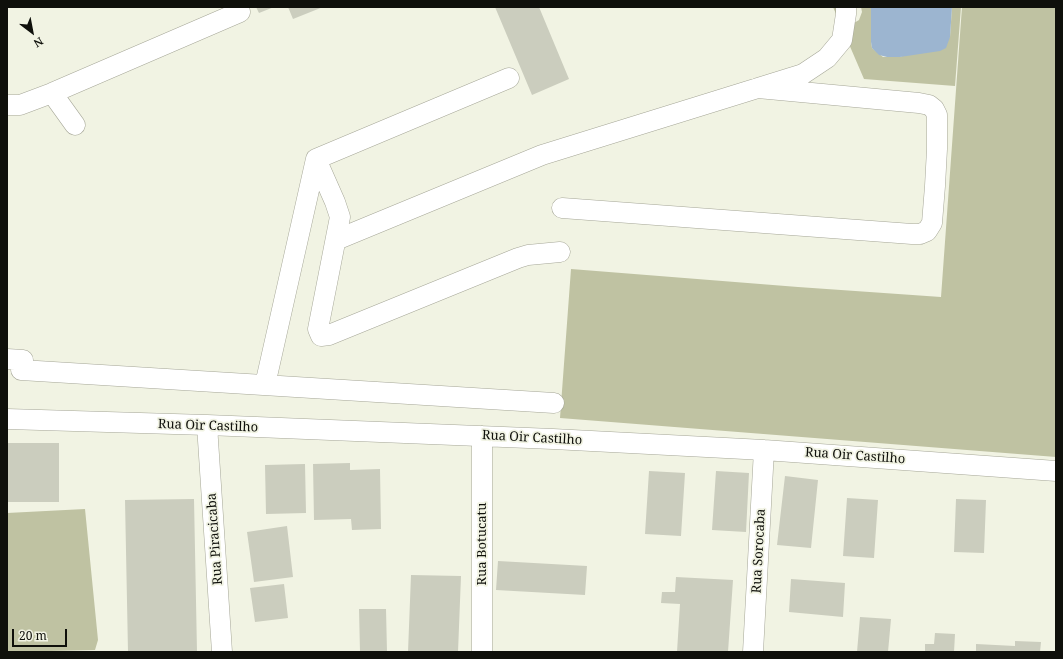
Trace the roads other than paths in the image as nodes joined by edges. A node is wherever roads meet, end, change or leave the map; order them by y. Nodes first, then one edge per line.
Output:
1 (846, 7) edge
2 (240, 12) dead end
3 (509, 78) dead end
4 (758, 88) junction
5 (52, 93) junction
6 (7, 105) edge
7 (75, 125) dead end
8 (316, 159) junction
9 (562, 208) dead end
10 (336, 240) junction
11 (560, 252) dead end
12 (17, 363) edge
13 (265, 385) junction
14 (554, 403) dead end
15 (7, 419) edge
16 (207, 425) junction
17 (482, 436) junction
18 (764, 450) junction
19 (1056, 471) edge
20 (222, 652) edge
21 (482, 652) edge
22 (753, 652) edge

1 - 4 street
2 - 5 street
3 - 8 street
4 - 9 street
4 - 10 street
5 - 6 street
5 - 7 street
8 - 10 street
8 - 13 street
10 - 11 street
12 - 13 street
13 - 14 street
15 - 16 street, Rua Oir Castilho
16 - 17 street, Rua Oir Castilho
16 - 20 street, Rua Piracicaba
17 - 18 street, Rua Oir Castilho
17 - 21 street, Rua Botucatu
18 - 19 street, Rua Oir Castilho
18 - 22 street, Rua Sorocaba

